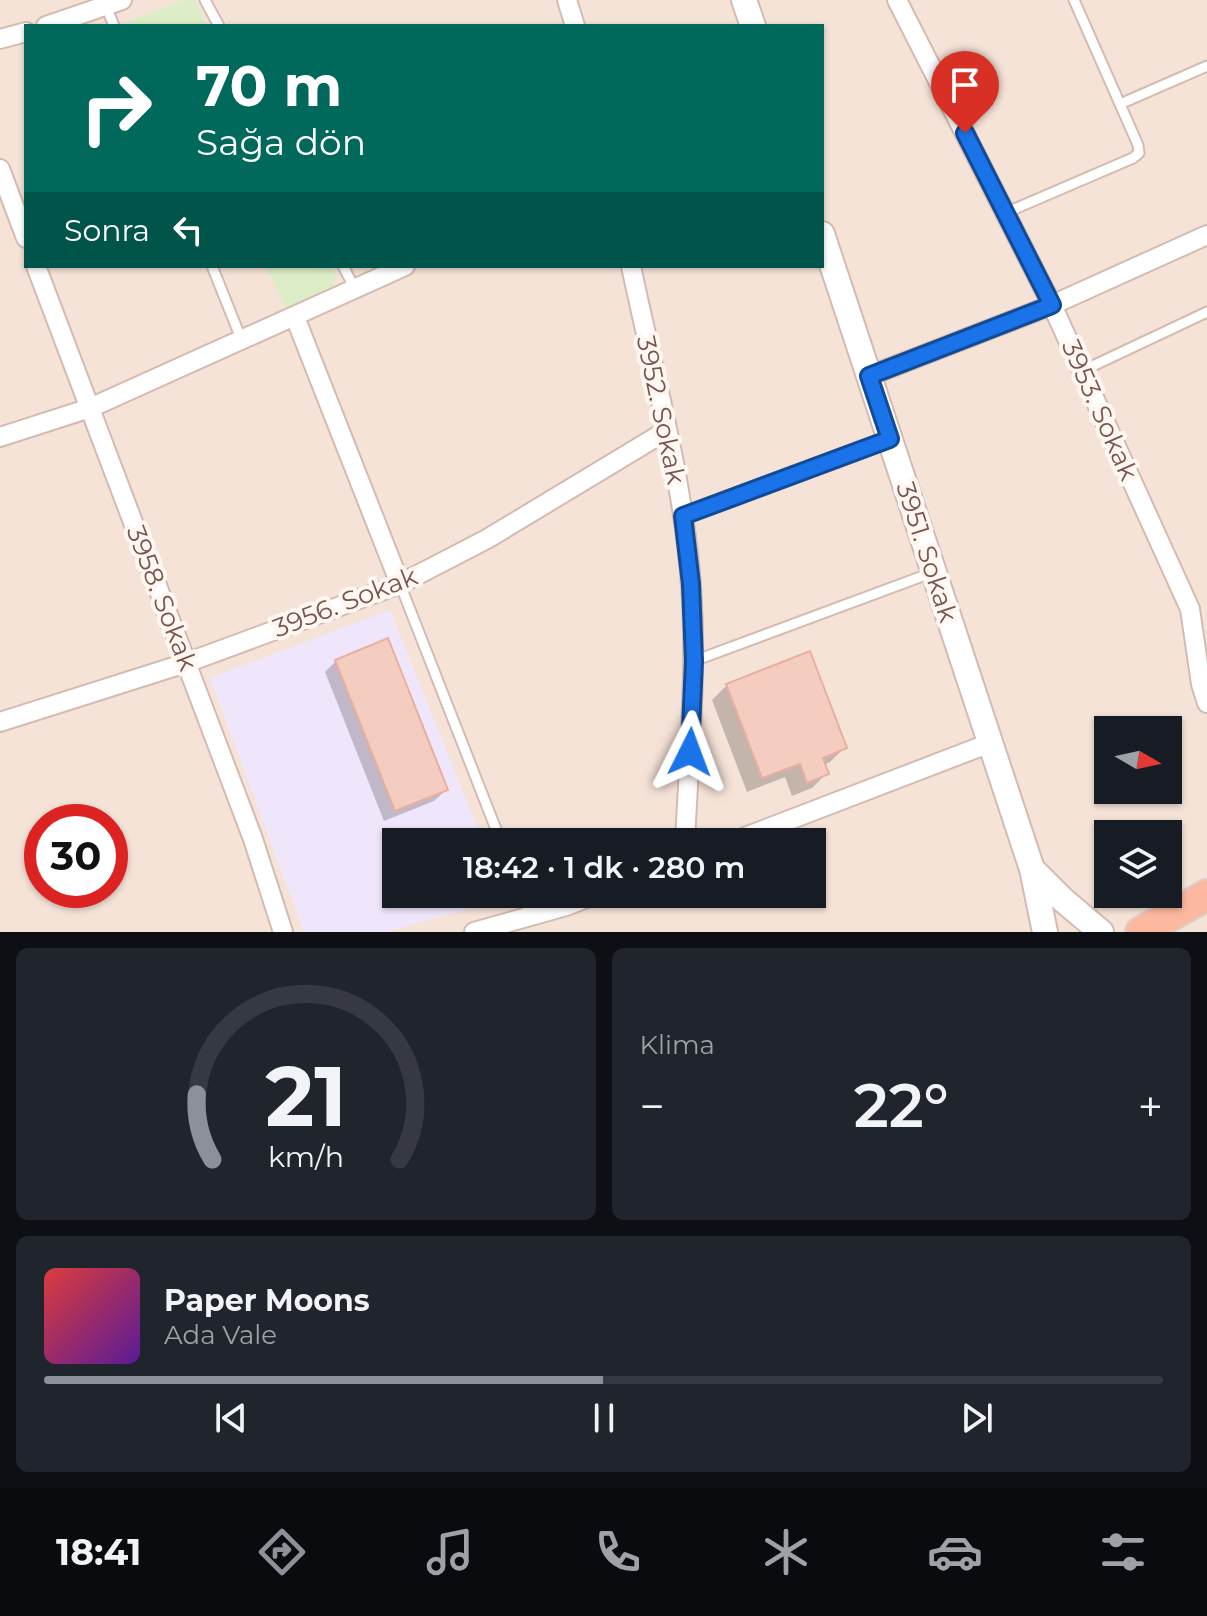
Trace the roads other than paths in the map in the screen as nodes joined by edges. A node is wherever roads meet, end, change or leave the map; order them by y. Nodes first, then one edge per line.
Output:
1 (205, 0) edge
2 (567, 0) edge
3 (744, 0) edge
4 (897, 0) edge
5 (1074, 0) edge
6 (114, 3) edge
7 (52, 24) edge
8 (114, 24) edge
9 (218, 24) edge
10 (574, 24) edge
11 (752, 24) edge
12 (24, 33) edge
13 (0, 39) edge
14 (1207, 66) edge
15 (1120, 104) junction
16 (0, 169) edge
17 (1005, 213) junction
18 (24, 233) edge
19 (1207, 235) edge
20 (824, 240) edge
21 (37, 268) edge
22 (213, 268) edge
23 (344, 268) edge
24 (401, 268) edge
25 (631, 268) edge
26 (355, 289) junction
27 (1052, 305) junction
28 (1207, 312) edge
29 (295, 317) junction
30 (242, 341) junction
31 (1082, 371) junction
32 (869, 376) junction
33 (90, 408) junction
34 (666, 431) junction
35 (0, 437) edge
36 (890, 439) junction
37 (683, 516) junction
38 (934, 572) junction
39 (400, 584) junction
40 (694, 661) junction
41 (186, 663) junction
42 (1207, 703) edge
43 (0, 722) edge
44 (990, 743) junction
45 (496, 828) edge
46 (686, 828) edge
47 (768, 828) edge
48 (1032, 869) junction
49 (1207, 895) edge
50 (568, 908) edge
51 (534, 924) edge
52 (283, 932) edge
53 (474, 932) edge
54 (1045, 932) edge
55 (1101, 932) edge
56 (1141, 932) edge

1 - 9 lane
2 - 10 street
3 - 11 street
4 - 17 street, 3953. Sokak
5 - 15 lane
6 - 7 street
6 - 8 lane
12 - 13 street
14 - 15 lane
15 - 17 lane
16 - 18 street
17 - 27 street, 3953. Sokak
19 - 27 street
20 - 32 street, 3951. Sokak
21 - 33 street, 3958. Sokak
22 - 30 lane
23 - 26 lane
24 - 26 street
25 - 34 street, 3952. Sokak
26 - 29 street
27 - 31 street, 3953. Sokak
27 - 32 street
28 - 31 lane
29 - 30 street
29 - 39 street
30 - 33 street
31 - 42 street, 3953. Sokak
32 - 36 street, 3951. Sokak
33 - 35 street
33 - 41 street, 3958. Sokak
34 - 37 street, 3952. Sokak
34 - 39 street, 3956. Sokak
36 - 37 lane
36 - 38 street, 3951. Sokak
37 - 40 street, 3952. Sokak
38 - 40 lane
38 - 44 street, 3951. Sokak
39 - 41 street, 3956. Sokak
39 - 45 lane
40 - 46 street, 3952. Sokak
41 - 43 street, 3956. Sokak
41 - 52 street, 3958. Sokak
44 - 47 street
44 - 48 street, 3951. Sokak
48 - 54 street, 3951. Sokak
48 - 55 street, 3951. Sokak
49 - 56 highway
50 - 51 street
51 - 53 street

